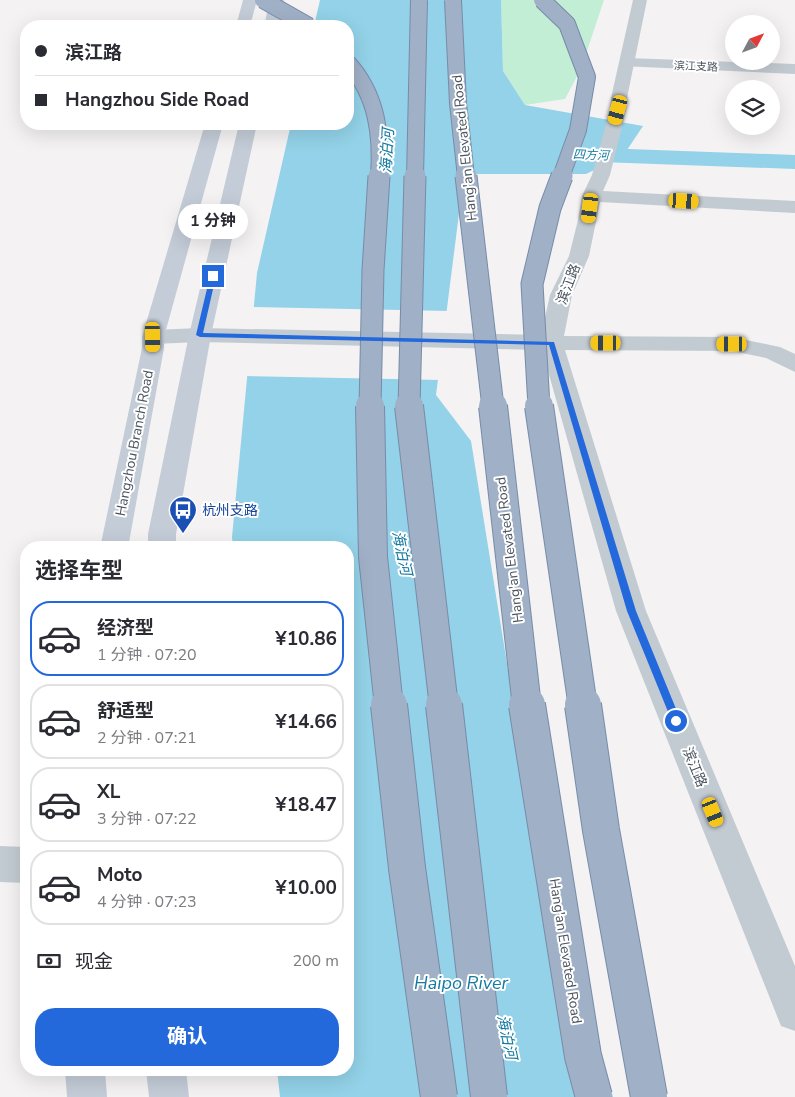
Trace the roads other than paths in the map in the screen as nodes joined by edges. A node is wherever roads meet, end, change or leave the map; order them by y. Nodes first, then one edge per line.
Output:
1 (250, 0) edge
2 (263, 0) edge
3 (277, 0) edge
4 (419, 0) edge
5 (453, 0) edge
6 (542, 0) edge
7 (640, 0) edge
8 (244, 20) edge
9 (272, 20) edge
10 (298, 20) edge
11 (627, 63) junction
12 (795, 69) edge
13 (354, 70) edge
14 (212, 130) edge
15 (247, 130) edge
16 (591, 196) junction
17 (795, 207) edge
18 (200, 335) junction
19 (153, 337) junction
20 (552, 343) junction
21 (795, 364) edge
22 (115, 541) edge
23 (162, 541) edge
24 (0, 864) edge
25 (20, 865) edge
26 (795, 1012) edge
27 (85, 1076) edge
28 (167, 1076) edge
29 (87, 1097) edge
30 (169, 1097) edge
31 (439, 1097) edge
32 (490, 1097) edge
33 (594, 1097) edge
34 (649, 1097) edge

1 - 8 main road
2 - 10 highway, bridge
3 - 9 main road
4 - 32 highway, bridge
5 - 33 highway, Hang'an Elevated Road, bridge
6 - 34 highway, bridge
7 - 11 street, 滨江路
11 - 12 street, 滨江支路
11 - 16 street, 滨江路
13 - 31 highway, bridge
14 - 19 main road, Hangzhou Branch Road
15 - 18 main road
16 - 17 street
16 - 20 street, 滨江路
18 - 19 street
18 - 20 street, bridge
18 - 23 main road
19 - 22 main road, Hangzhou Branch Road
20 - 21 street
20 - 26 street, 滨江路
24 - 25 street
27 - 29 main road
28 - 30 main road

